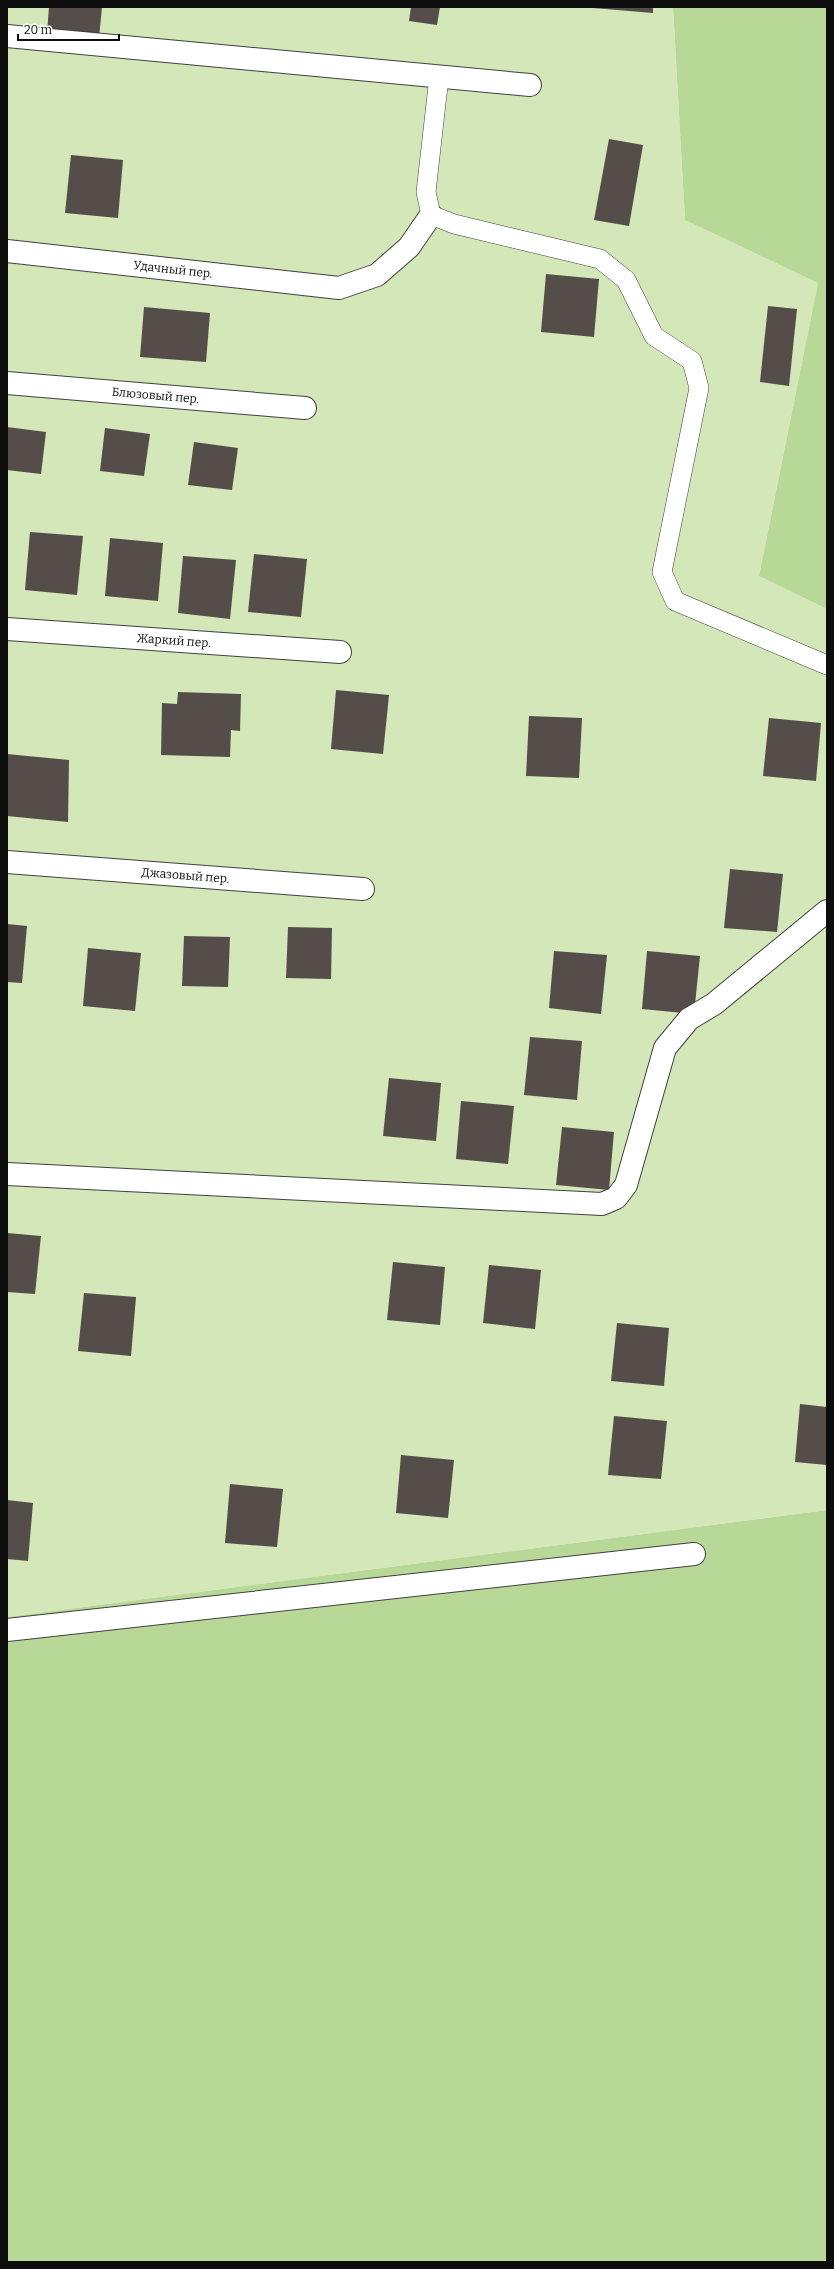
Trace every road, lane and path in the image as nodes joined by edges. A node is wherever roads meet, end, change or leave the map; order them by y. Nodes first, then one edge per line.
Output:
1 (7, 36) edge
2 (439, 77) junction
3 (530, 85) dead end
4 (431, 215) junction
5 (7, 250) edge
6 (7, 383) edge
7 (305, 408) dead end
8 (7, 629) edge
9 (340, 652) dead end
10 (827, 665) edge
11 (7, 862) edge
12 (363, 889) dead end
13 (827, 911) edge
14 (7, 1174) edge
15 (694, 1554) dead end
16 (7, 1630) edge

1 - 2 street
2 - 3 street
2 - 4 lane
4 - 5 street, Удачный пер.
4 - 10 lane
6 - 7 street, Блюзовый пер.
8 - 9 street, Жаркий пер.
11 - 12 street, Джазовый пер.
13 - 14 street
15 - 16 street

